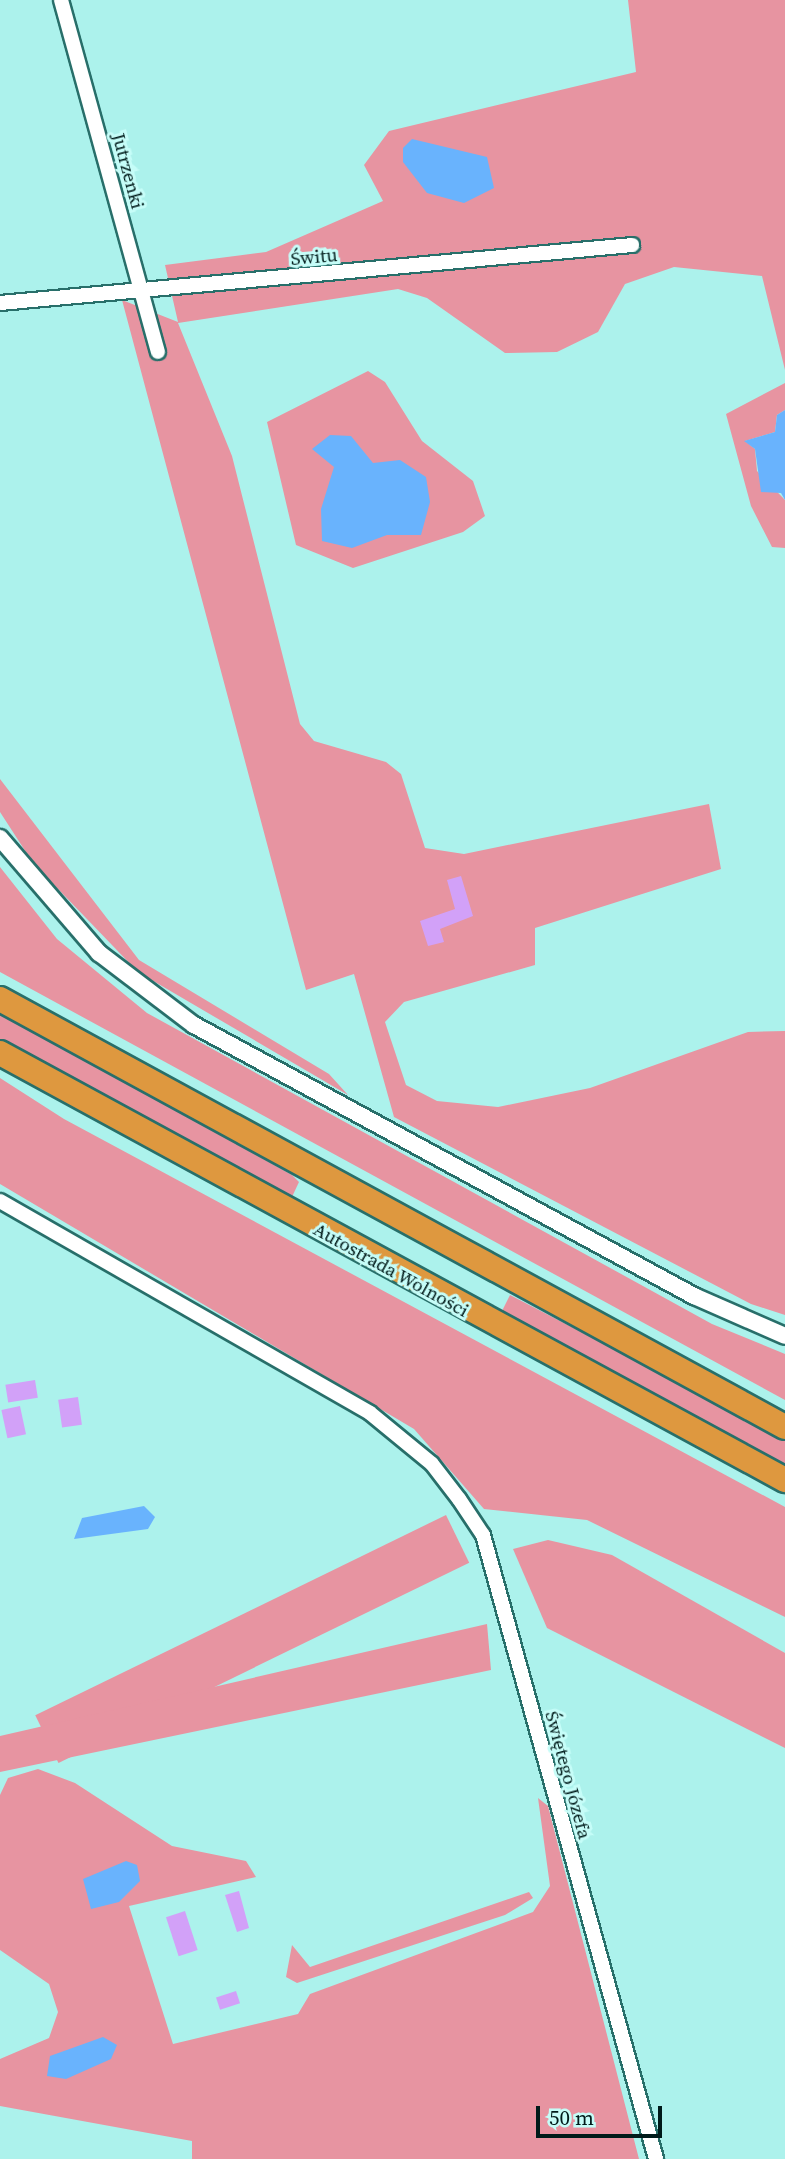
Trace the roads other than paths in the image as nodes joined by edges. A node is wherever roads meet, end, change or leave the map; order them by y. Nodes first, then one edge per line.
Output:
1 (61, 0) edge
2 (632, 245) dead end
3 (141, 288) junction
4 (0, 303) edge
5 (158, 352) dead end
6 (0, 838) edge
7 (0, 999) edge
8 (0, 1053) edge
9 (0, 1201) edge
10 (785, 1336) edge
11 (785, 1427) edge
12 (785, 1480) edge
13 (656, 2159) edge

1 - 3 street, Jutrzenki
2 - 3 street, Świtu
3 - 4 street, Świtu
3 - 5 street, Jutrzenki
6 - 10 street
7 - 11 highway
8 - 12 highway, Autostrada Wolności
9 - 13 street, Świętego Józefa

